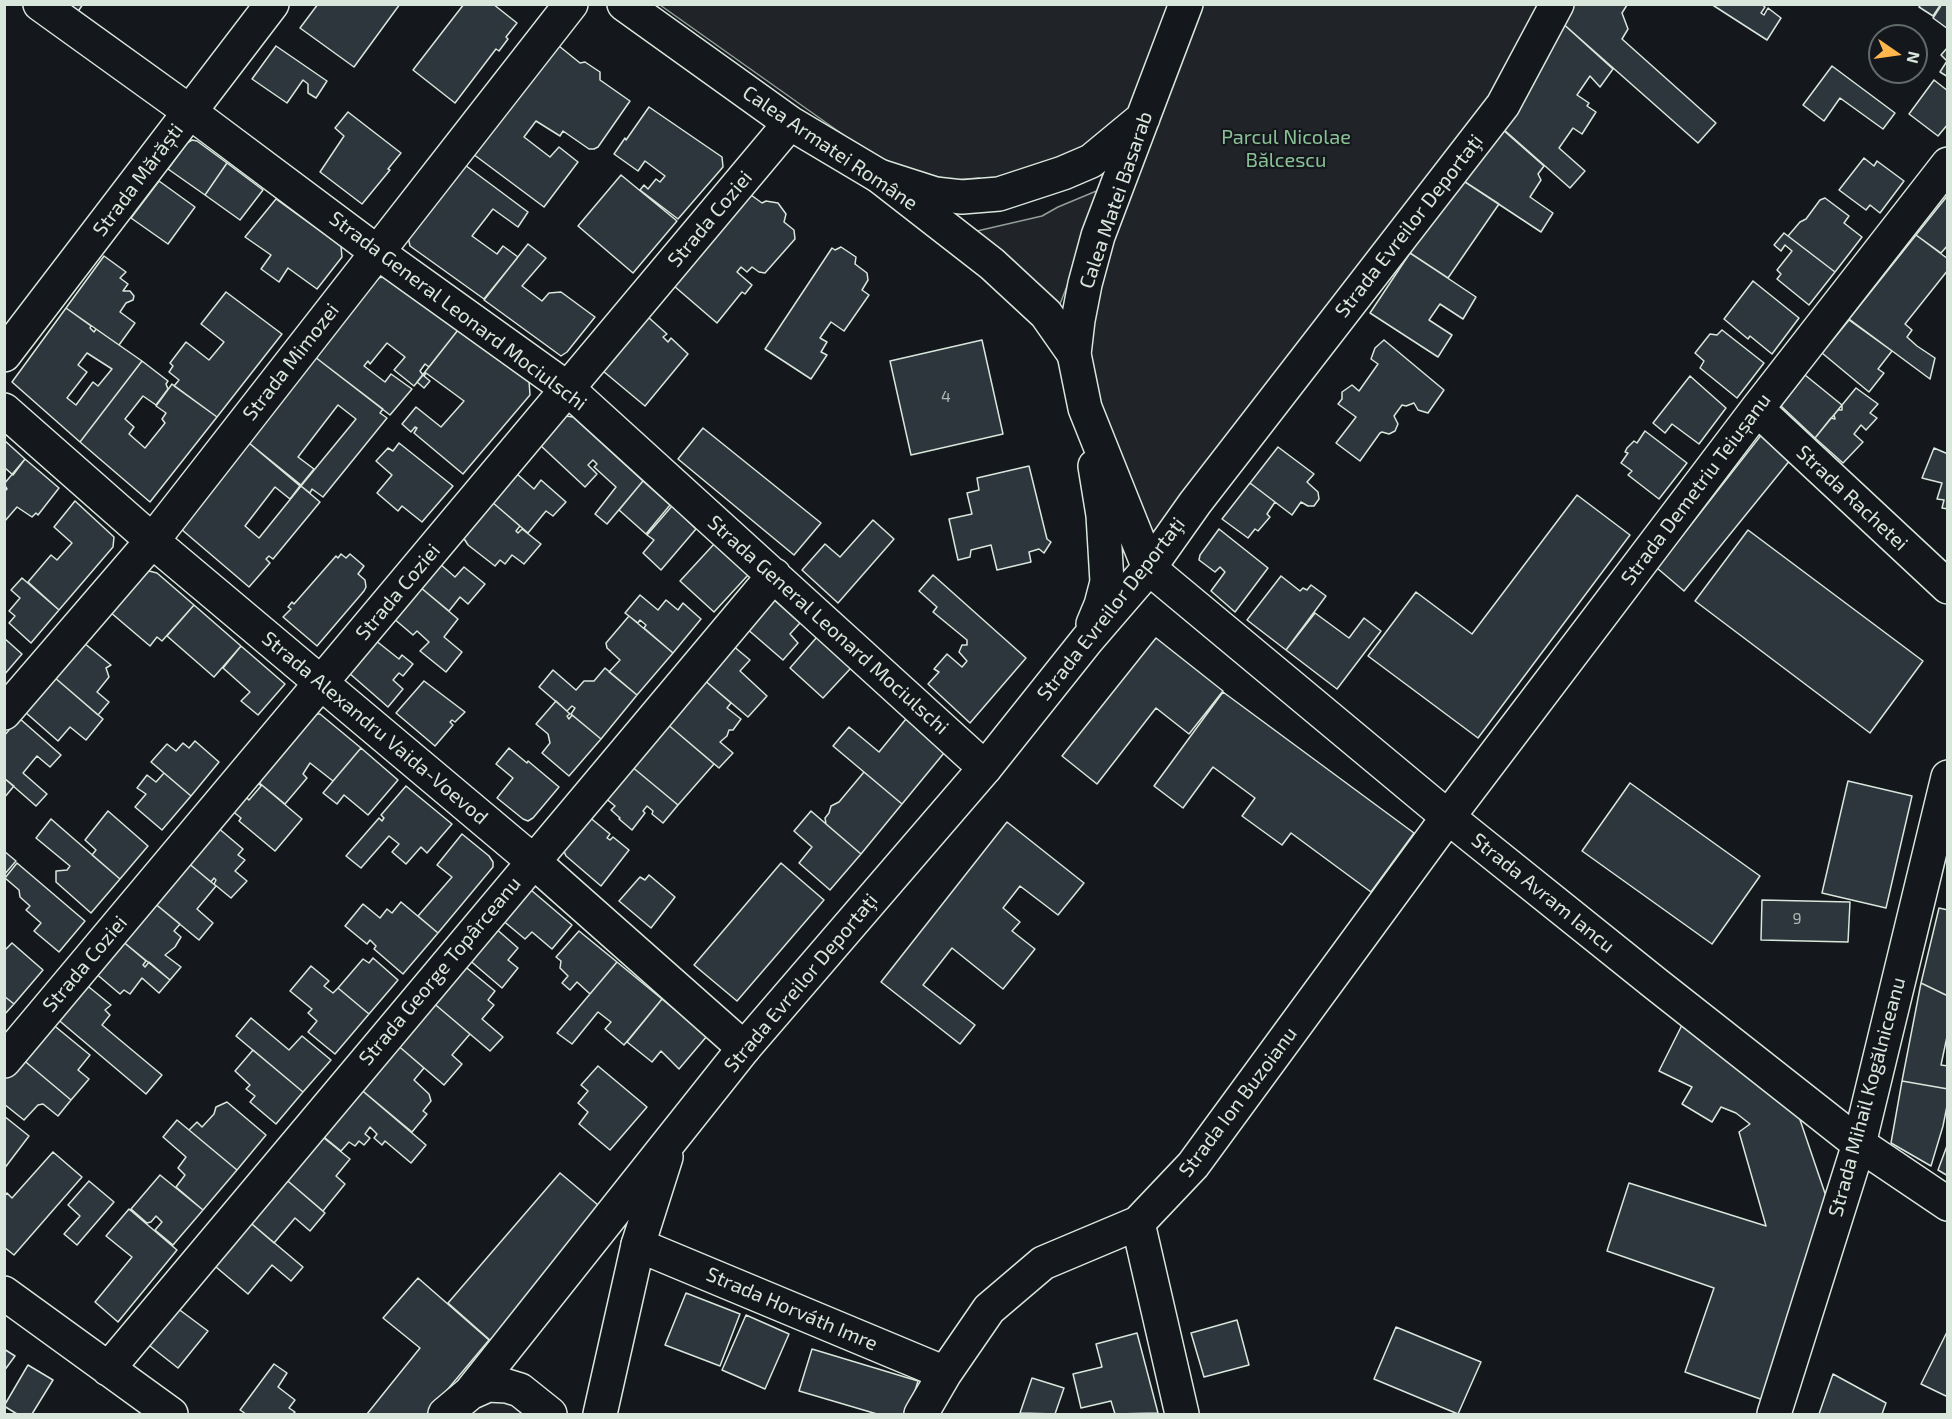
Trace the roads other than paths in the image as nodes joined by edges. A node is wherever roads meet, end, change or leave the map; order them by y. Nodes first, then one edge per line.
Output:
1 (40, 4) edge
2 (272, 4) edge
3 (572, 4) edge
4 (624, 4) edge
5 (1186, 4) edge
6 (1557, 4) edge
7 (190, 112) junction
8 (1144, 117) junction
9 (790, 123) junction
10 (1947, 164) edge
11 (879, 176) junction
12 (377, 252) junction
13 (1074, 354) junction
14 (4, 355) edge
15 (568, 389) junction
16 (1085, 408) junction
17 (1757, 409) junction
18 (4, 410) edge
19 (152, 541) junction
20 (1149, 568) junction
21 (774, 575) junction
22 (1947, 587) edge
23 (1087, 640) junction
24 (321, 684) junction
25 (4, 713) edge
26 (985, 768) junction
27 (1947, 777) edge
28 (1448, 817) junction
29 (533, 861) junction
30 (744, 1048) junction
31 (4, 1061) edge
32 (676, 1133) junction
33 (1859, 1144) junction
34 (1947, 1204) edge
35 (1137, 1223) junction
36 (638, 1245) junction
37 (4, 1293) edge
38 (108, 1369) junction
39 (945, 1373) junction
40 (470, 1393) junction
41 (133, 1414) edge
42 (171, 1414) edge
43 (445, 1414) edge
44 (550, 1414) edge
45 (600, 1414) edge
46 (921, 1414) edge
47 (1182, 1414) edge
48 (1773, 1414) edge

1 - 7 street, Strada General Leonard Mociulschi
2 - 7 street, Strada Mărăști
3 - 12 street, Strada Mimozei
4 - 9 street, Calea Armatei Române
5 - 8 street, Calea Matei Basarab
6 - 20 street, Strada Evreilor Deportaţi
7 - 12 street, Strada General Leonard Mociulschi
7 - 14 street, Strada Mărăști
8 - 11 street
8 - 13 street, Calea Matei Basarab
9 - 11 street, Calea Armatei Române
9 - 15 street, Strada Coziei
10 - 17 street, Strada Demetriu Teiușanu
11 - 13 street, Calea Armatei Române
12 - 15 street, Strada General Leonard Mociulschi
12 - 19 street, Strada Mimozei
13 - 16 street, Calea Matei Basarab
15 - 21 street, Strada General Leonard Mociulschi
15 - 24 street, Strada Coziei
16 - 20 street, Calea Matei Basarab
16 - 23 street
17 - 22 street, Strada Rachetei
17 - 28 street, Strada Demetriu Teiușanu
18 - 19 street, Strada Alexandru Vaida-Voevod
19 - 24 street, Strada Alexandru Vaida-Voevod
19 - 25 street, Strada Mimozei
20 - 23 street, Strada Evreilor Deportaţi
20 - 28 street, Strada Avram Iancu
21 - 26 street, Strada General Leonard Mociulschi
21 - 29 street, Strada George Topârceanu
23 - 26 street, Strada Evreilor Deportaţi
24 - 29 street, Strada Alexandru Vaida-Voevod
24 - 31 street, Strada Coziei
26 - 30 street, Strada Evreilor Deportaţi
27 - 33 street, Strada Mihail Kogălniceanu
28 - 33 street, Strada Avram Iancu
28 - 35 street, Strada Ion Buzoianu
29 - 30 street, Strada Alexandru Vaida-Voevod
29 - 38 street, Strada George Topârceanu
30 - 32 street, Strada Evreilor Deportaţi
32 - 36 street, Strada Evreilor Deportaţi
32 - 40 street, Strada Evreilor Deportaţi
33 - 34 street, Strada Avram Iancu
33 - 48 street, Strada Mihail Kogălniceanu
35 - 39 street
35 - 47 street
36 - 39 street, Strada Horváth Imre
36 - 45 street, Strada Evreilor Deportaţi
37 - 38 street
38 - 41 street
38 - 42 street
39 - 46 street
40 - 43 street
40 - 44 street

